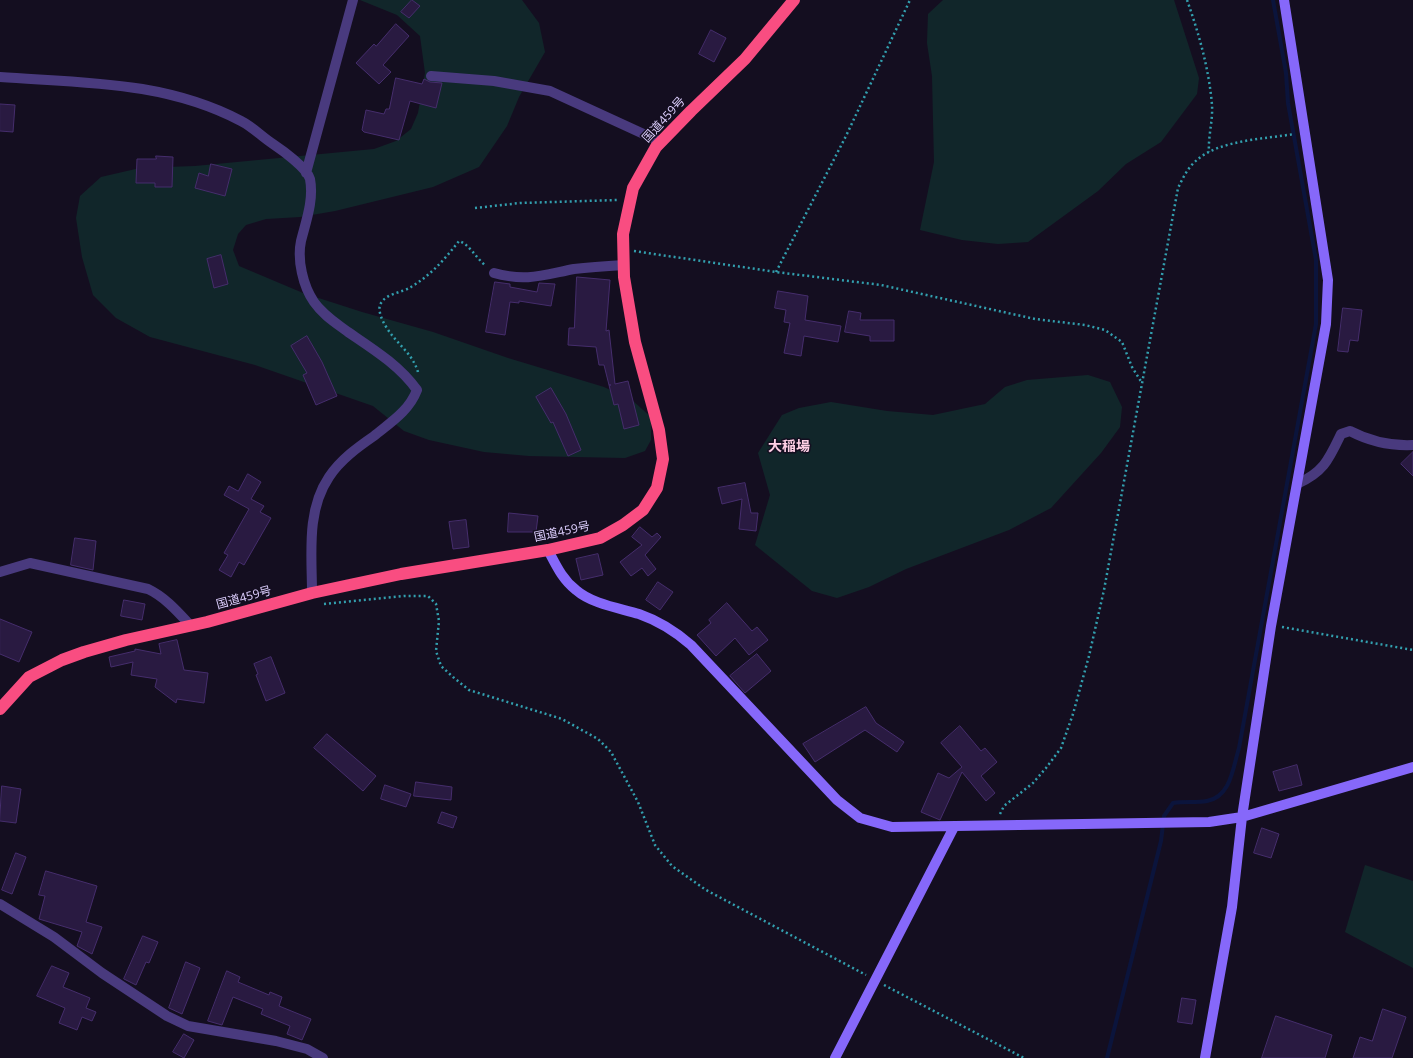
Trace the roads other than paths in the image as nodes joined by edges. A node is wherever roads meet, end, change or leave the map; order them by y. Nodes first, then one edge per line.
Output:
1 (353, 0) edge
2 (794, 0) edge
3 (1284, 0) edge
4 (431, 76) dead end
5 (0, 77) edge
6 (661, 142) junction
7 (306, 173) junction
8 (624, 265) junction
9 (494, 273) road end
10 (1413, 445) edge
11 (1297, 484) junction
12 (548, 550) junction
13 (0, 572) edge
14 (312, 593) junction
15 (191, 626) junction
16 (0, 709) edge
17 (1413, 767) edge
18 (1242, 817) junction
19 (954, 827) junction
20 (0, 904) edge
21 (323, 1058) edge
22 (836, 1058) edge
23 (1205, 1058) edge

1 - 7 street
2 - 6 highway, 国道459号
3 - 11 street
4 - 6 street
5 - 7 street
6 - 8 highway, 国道459号
7 - 14 street
8 - 9 street
8 - 12 highway, 国道459号
10 - 11 street
11 - 18 street
12 - 14 highway, 国道459号
12 - 19 street
13 - 15 street
14 - 15 highway, 国道459号
15 - 16 highway, 国道459号
17 - 18 street
18 - 19 street
18 - 23 street
19 - 22 street
20 - 21 street

